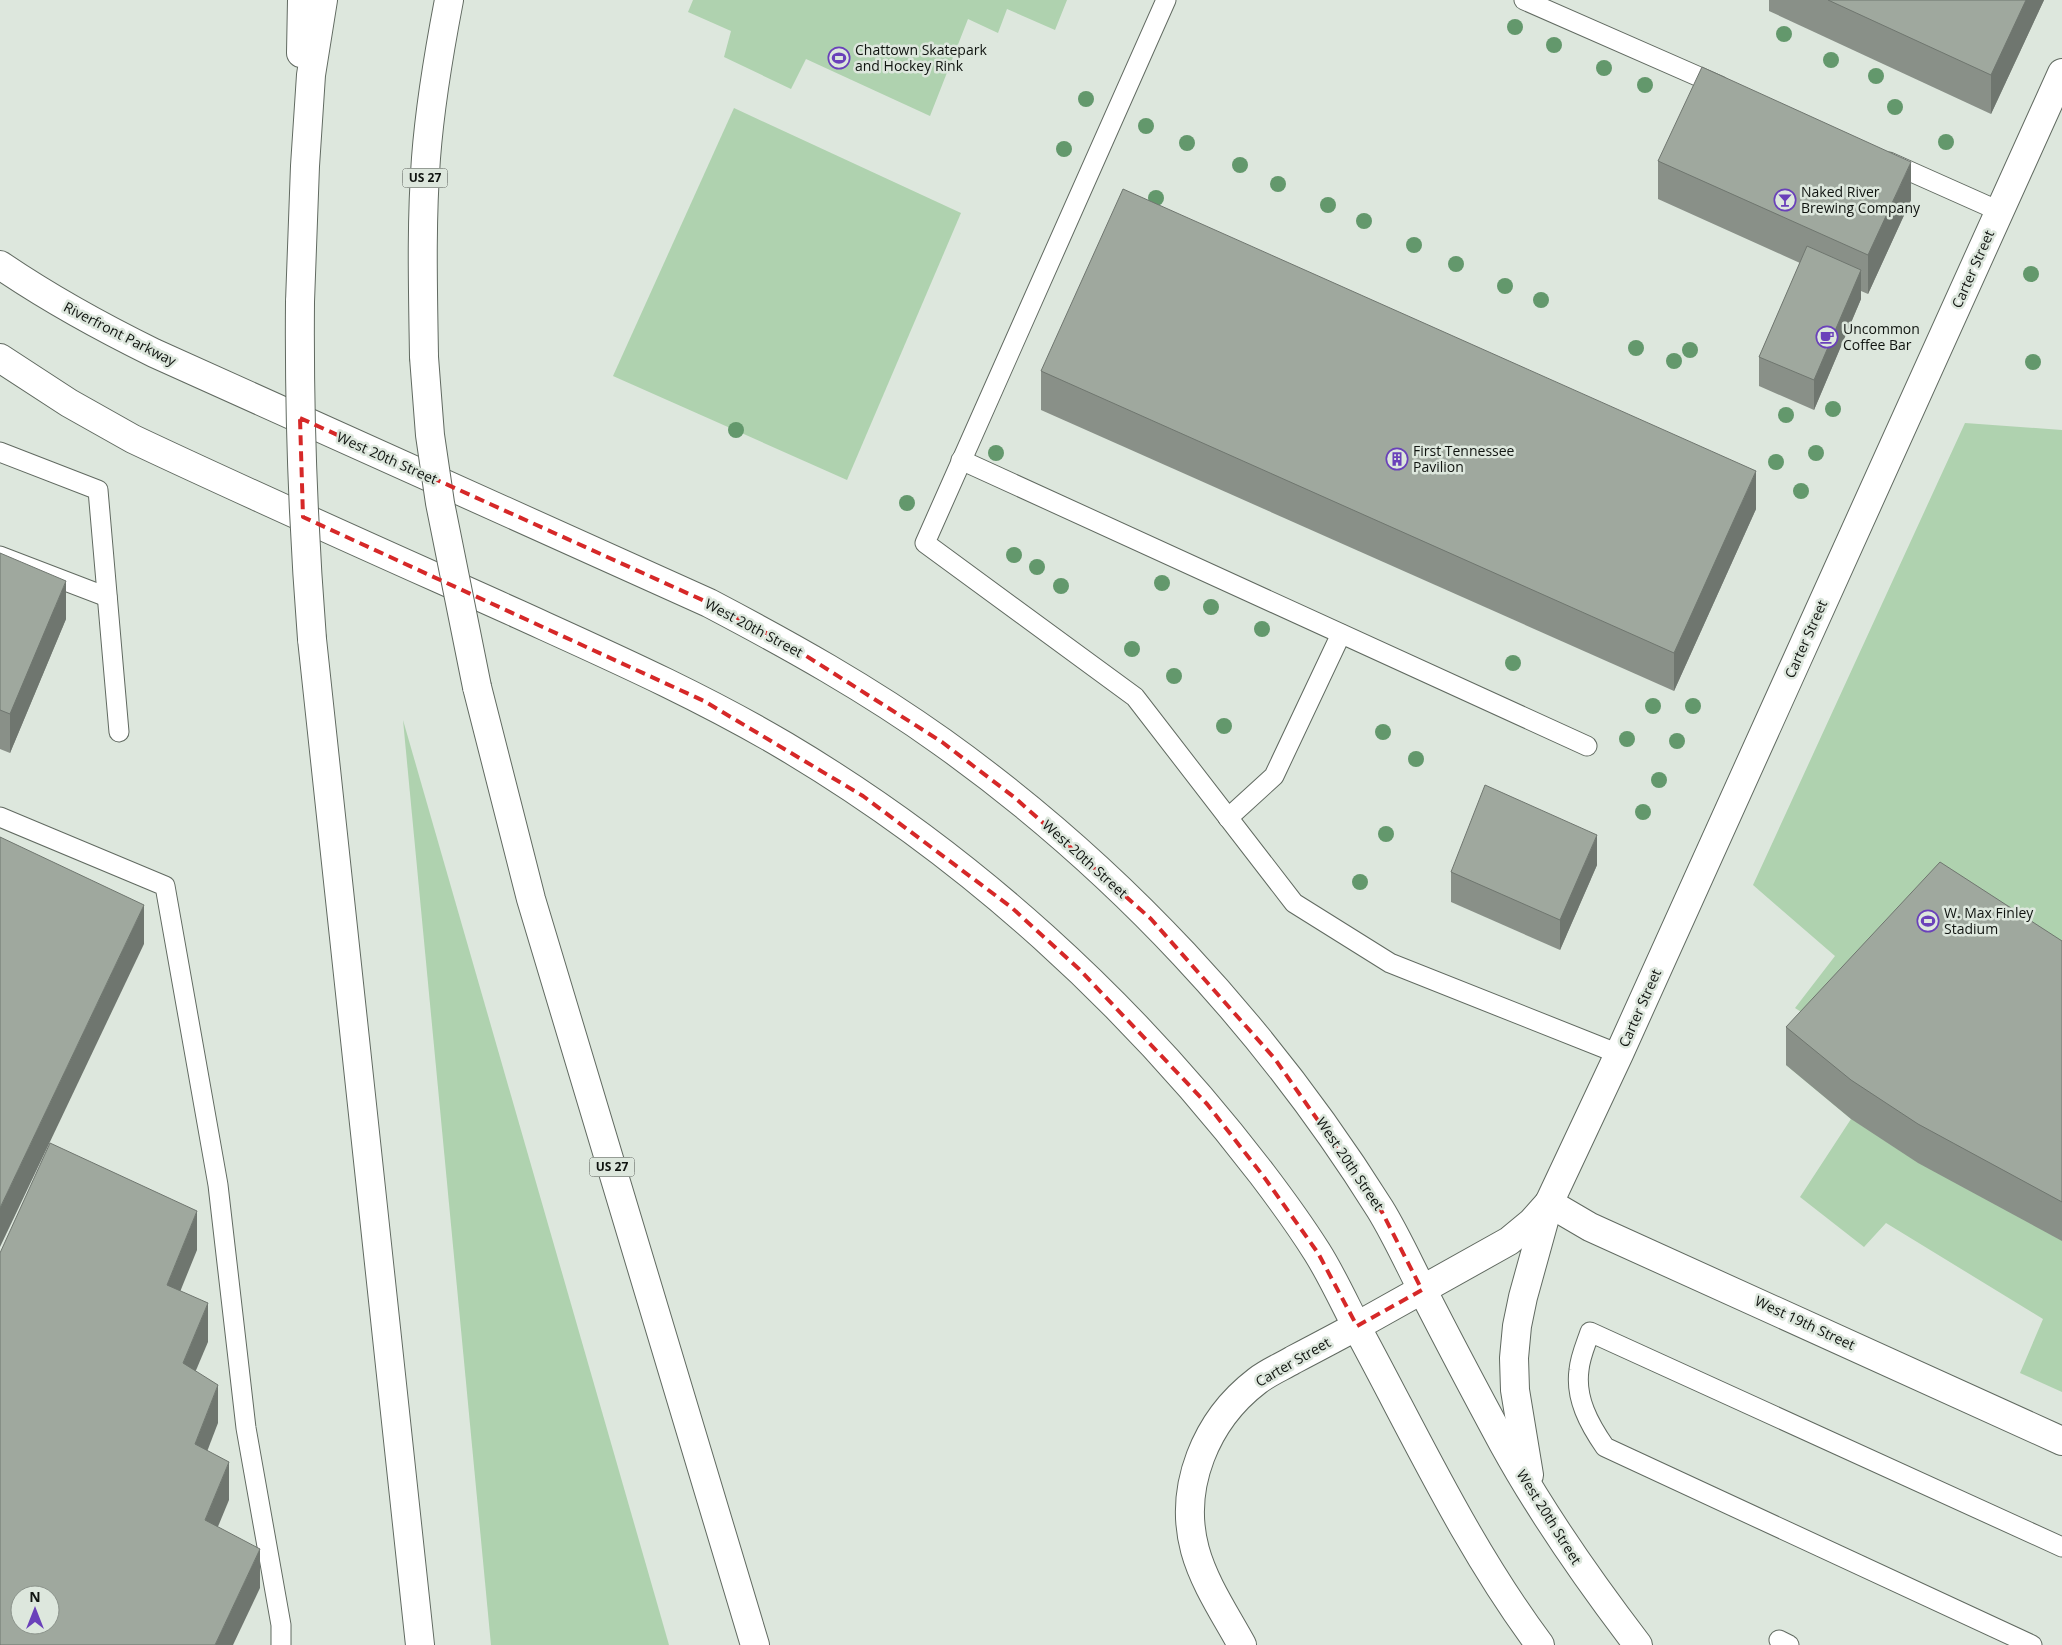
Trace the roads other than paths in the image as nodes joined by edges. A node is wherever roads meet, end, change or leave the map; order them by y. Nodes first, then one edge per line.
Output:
1 (302, 0) edge
2 (324, 0) edge
3 (450, 0) edge
4 (1166, 0) edge
5 (1524, 0) edge
6 (2062, 73) edge
7 (1738, 94) edge
8 (1873, 155) edge
9 (304, 166) junction
10 (1999, 211) junction
11 (0, 265) edge
12 (0, 358) edge
13 (244, 394) joint
14 (0, 452) edge
15 (961, 460) junction
16 (0, 556) edge
17 (107, 597) junction
18 (1341, 634) junction
19 (120, 732) dead end
20 (1587, 746) dead end
21 (0, 817) edge
22 (1228, 818) junction
23 (1619, 1054) junction
24 (1549, 1204) junction
25 (1422, 1290) junction
26 (1357, 1326) junction
27 (389, 1361) junction
28 (2062, 1440) edge
29 (1532, 1492) junction
30 (2062, 1547) edge
31 (281, 1645) edge
32 (400, 1645) edge
33 (420, 1645) edge
34 (754, 1645) edge
35 (1242, 1645) edge
36 (1540, 1645) edge
37 (1638, 1645) edge
38 (2032, 1645) edge

1 - 9 main road
2 - 9 main road
3 - 34 main road, US 27, bridge
4 - 15 lane
5 - 7 lane
6 - 10 main road, Carter Street
8 - 10 lane
9 - 27 main road, bridge
10 - 23 main road, Carter Street
11 - 13 main road, Riverfront Parkway
12 - 26 main road
13 - 25 main road, West 20th Street
14 - 17 lane
15 - 18 lane
15 - 22 lane
16 - 17 lane
17 - 19 lane
18 - 20 lane
18 - 22 lane
21 - 31 lane
22 - 23 lane
23 - 24 main road, Carter Street
24 - 25 main road, Carter Street
24 - 28 main road, West 19th Street
24 - 29 main road
25 - 26 main road, Carter Street
25 - 29 main road, West 20th Street
26 - 35 main road, Carter Street
26 - 36 main road
27 - 32 main road
27 - 33 main road
29 - 37 main road, West 20th Street
30 - 38 lane

